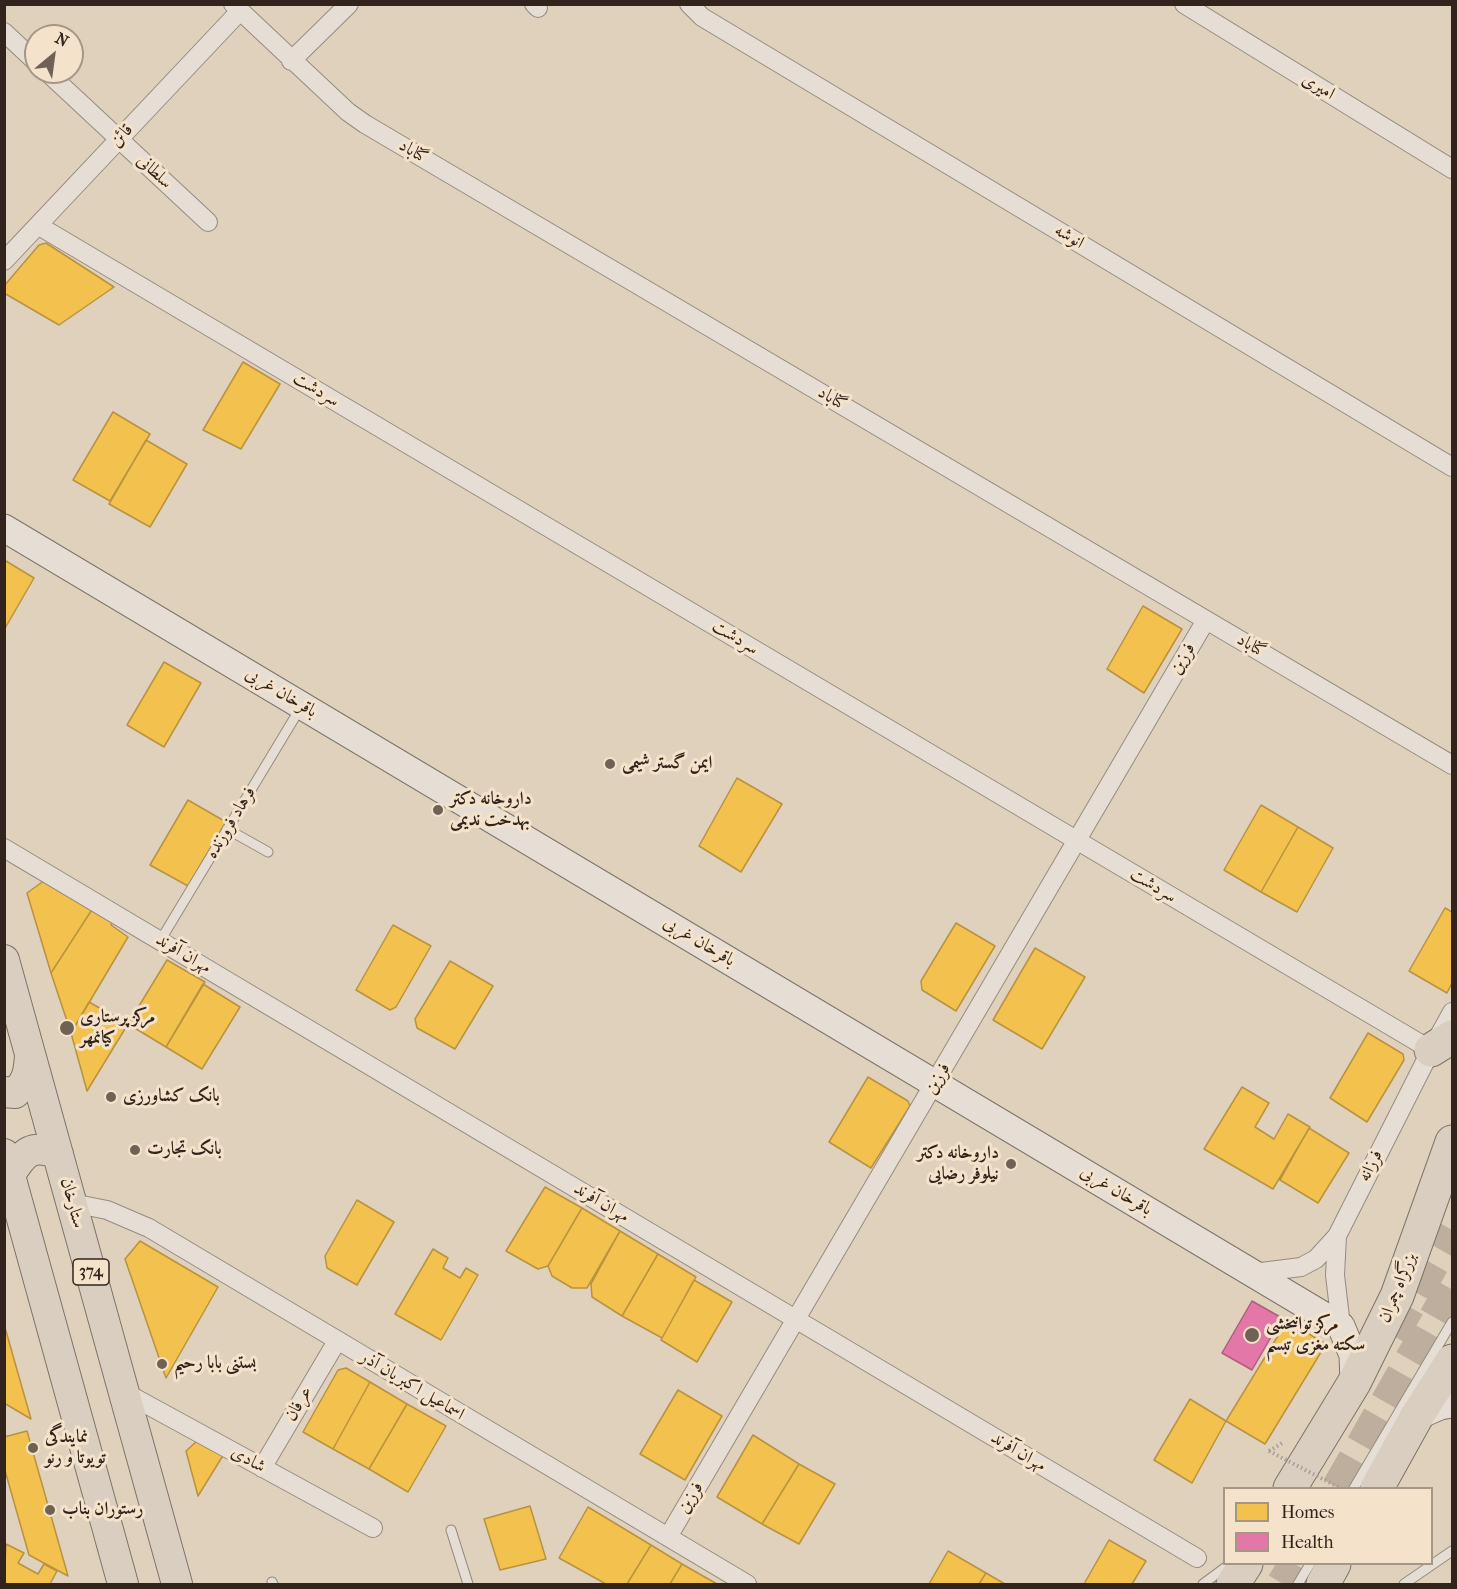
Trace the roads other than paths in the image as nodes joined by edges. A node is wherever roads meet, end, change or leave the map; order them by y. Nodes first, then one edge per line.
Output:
1 (349, 4) edge
2 (689, 4) edge
3 (1184, 4) edge
4 (236, 8) edge
5 (4, 32) edge
6 (24, 51) edge
7 (291, 61) junction
8 (60, 84) edge
9 (119, 140) junction
10 (1452, 169) edge
11 (208, 222) dead end
12 (39, 226) junction
13 (4, 261) edge
14 (1452, 467) edge
15 (4, 528) edge
16 (1206, 620) junction
17 (302, 705) junction
18 (1452, 765) edge
19 (227, 829) junction
20 (1077, 841) junction
21 (4, 848) edge
22 (268, 852) dead end
23 (160, 940) junction
24 (4, 960) edge
25 (1452, 1012) edge
26 (1442, 1044) edge
27 (30, 1055) junction
28 (935, 1083) junction
29 (4, 1092) edge
30 (1452, 1142) edge
31 (58, 1154) junction
32 (8, 1163) edge
33 (72, 1203) junction
34 (1337, 1236) junction
35 (1253, 1273) junction
36 (796, 1320) junction
37 (1452, 1322) edge
38 (1341, 1326) junction
39 (337, 1341) junction
40 (1452, 1361) edge
41 (1354, 1383) junction
42 (124, 1392) junction
43 (1452, 1404) edge
44 (1417, 1416) junction
45 (262, 1468) junction
46 (1291, 1487) edge
47 (1355, 1487) edge
48 (1378, 1487) edge
49 (373, 1528) dead end
50 (451, 1530) dead end
51 (668, 1537) junction
52 (1452, 1551) edge
53 (1197, 1558) dead end
54 (1433, 1564) edge
55 (1227, 1565) edge
56 (1245, 1565) edge
57 (1309, 1565) edge
58 (1333, 1565) edge
59 (1432, 1565) edge
60 (123, 1584) edge
61 (177, 1584) edge
62 (468, 1584) edge
63 (747, 1584) edge
64 (1203, 1584) edge
65 (1233, 1584) edge
66 (1298, 1584) edge
67 (1323, 1584) edge
68 (1404, 1584) edge

1 - 7 street
2 - 14 street, انوشه
3 - 10 street, امیری
4 - 7 street, گناباد
4 - 9 street, قائن
5 - 6 street
7 - 16 street, گناباد
8 - 9 street, سلطانی
9 - 11 street, سلطانی
9 - 12 street, قائن
12 - 13 street, قائن
12 - 20 street, سردشت
15 - 17 main road, باقرخان غربی
16 - 18 street, گناباد
16 - 20 street, فرزین
17 - 19 lane, فرهاد فروزنده
17 - 28 main road, باقرخان غربی
19 - 22 lane
19 - 23 lane, فرهاد فروزنده
20 - 26 street, سردشت
20 - 28 street, فرزین
21 - 23 street, مهران آفرند
23 - 36 street, مهران آفرند
24 - 27 main road, ستارخان / 374
25 - 26 street, فرزانه
26 - 34 street, فرزانه
27 - 29 main road
27 - 31 main road, ستارخان / 374
28 - 35 main road, باقرخان غربی
28 - 36 street, فرزین
30 - 41 highway, بزرگراه چمران
31 - 32 main road
31 - 33 main road, ستارخان / 374
32 - 60 main road
33 - 39 street, اسماعیل اکبریان آذر
33 - 42 main road, ستارخان / 374
34 - 35 street, فرزانه
34 - 38 street
35 - 38 main road, باقرخان غربی
36 - 51 street, فرزین
36 - 53 street, مهران آفرند
37 - 47 lane
38 - 41 main road
39 - 45 street, عرفان
39 - 51 street, اسماعیل اکبریان آذر
40 - 44 highway
41 - 46 highway, بزرگراه چمران
42 - 45 street, شادی
42 - 61 main road, ستارخان / 374
43 - 44 main road
44 - 48 highway
45 - 49 street, شادی
50 - 62 lane
51 - 63 street, اسماعیل اکبریان آذر
52 - 54 lane
55 - 64 lane
56 - 65 highway
57 - 66 lane
58 - 67 highway
59 - 68 lane

